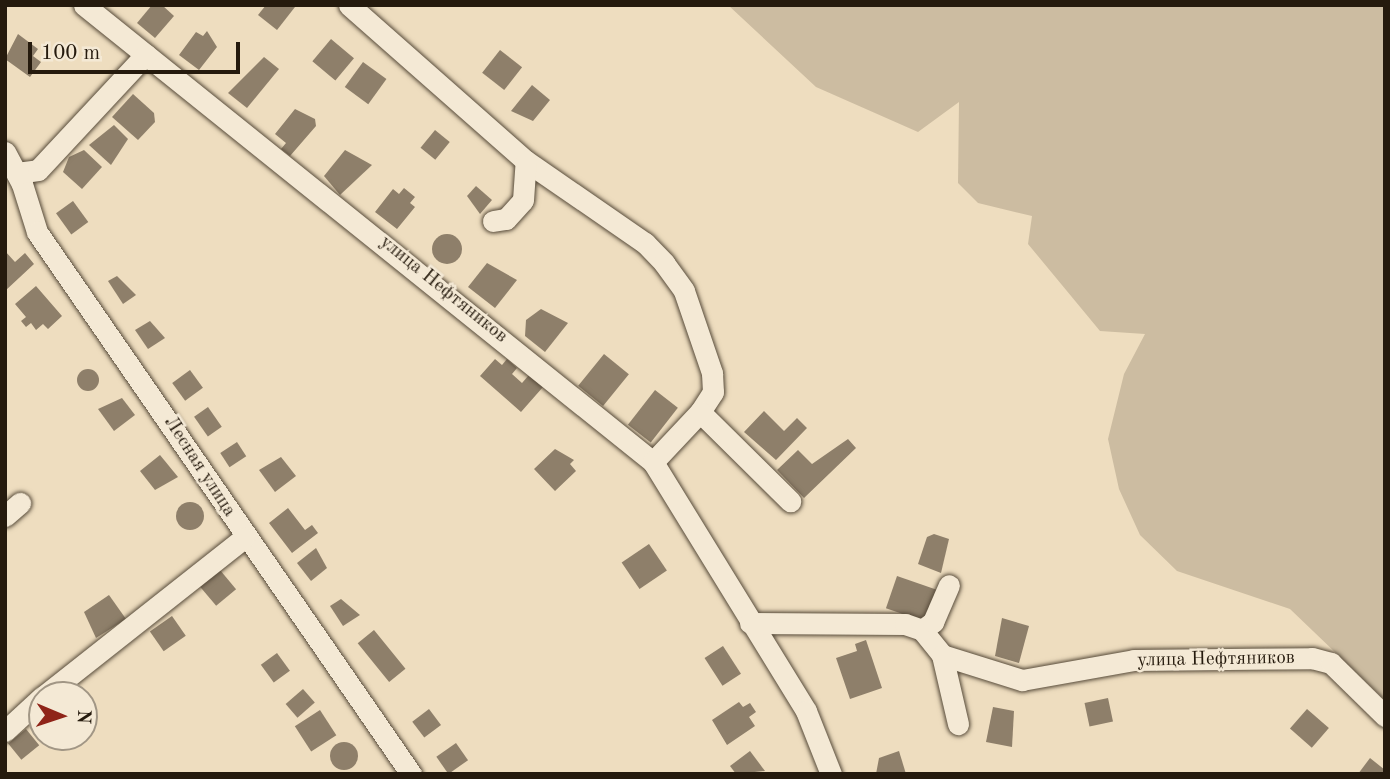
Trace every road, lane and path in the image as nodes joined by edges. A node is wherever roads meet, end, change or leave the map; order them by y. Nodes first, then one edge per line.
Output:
1 (84, 5) edge
2 (349, 5) edge
3 (146, 54) junction
4 (5, 152) edge
5 (526, 161) junction
6 (17, 173) junction
7 (493, 220) dead end
8 (700, 412) junction
9 (653, 462) junction
10 (790, 501) dead end
11 (244, 538) junction
12 (949, 585) dead end
13 (750, 623) junction
14 (922, 630) junction
15 (943, 655) junction
16 (63, 681) edge
17 (28, 710) edge
18 (1385, 716) edge
19 (958, 724) dead end
20 (5, 731) edge
21 (411, 774) edge
22 (831, 774) edge

1 - 3 street, улица Нефтяников
2 - 5 street
3 - 6 street
3 - 9 street, улица Нефтяников
4 - 6 street, Лесная улица
5 - 7 street
5 - 8 street
6 - 11 street, Лесная улица
8 - 9 street
8 - 10 street
9 - 13 street, улица Нефтяников
11 - 16 street
11 - 21 street, Лесная улица
12 - 14 street
13 - 14 street
13 - 22 street, улица Нефтяников
14 - 15 street
15 - 18 street, улица Нефтяников
15 - 19 street
17 - 20 street

